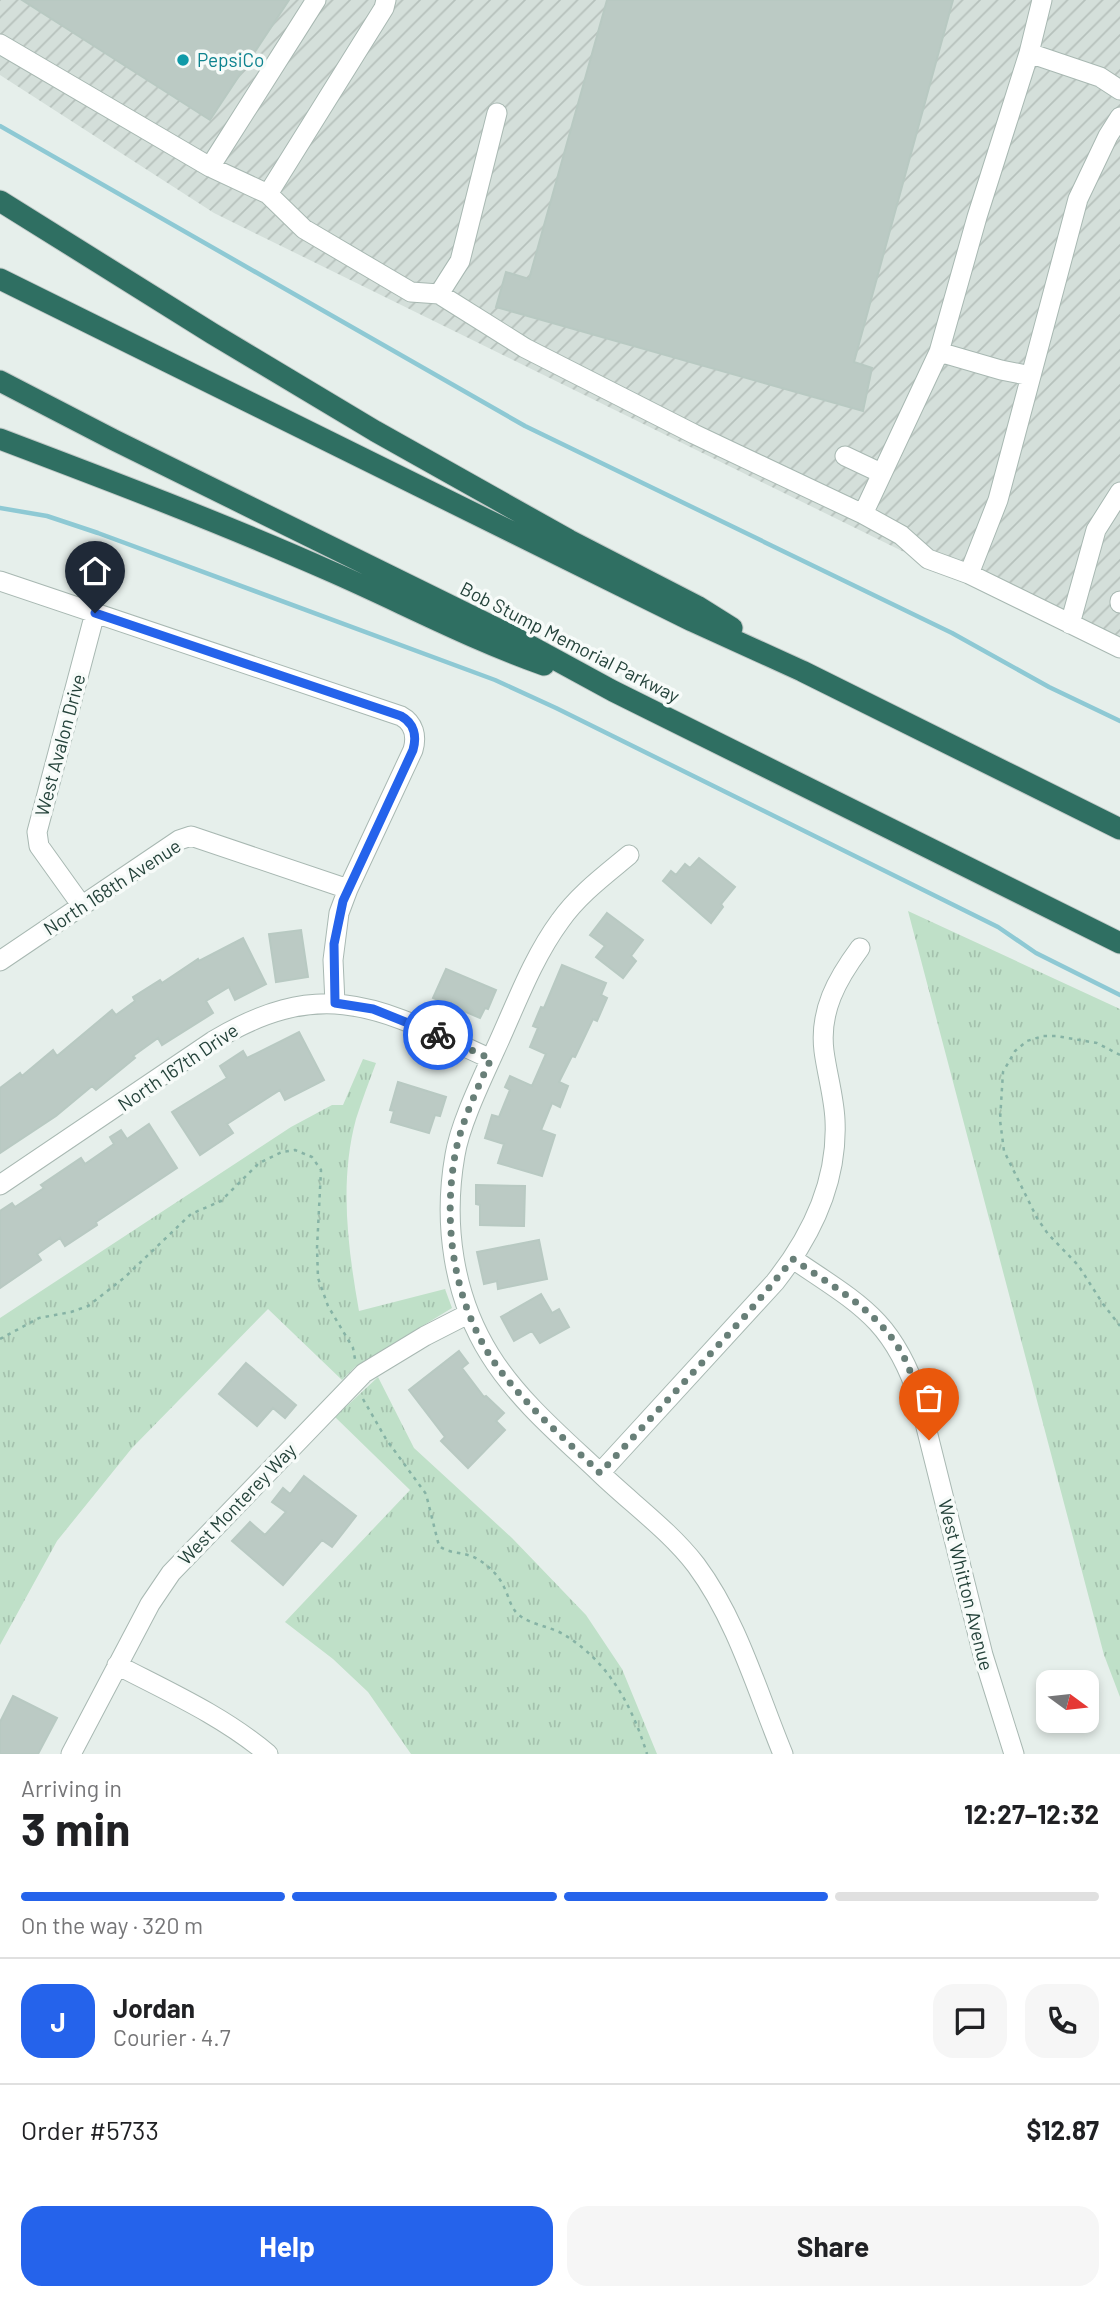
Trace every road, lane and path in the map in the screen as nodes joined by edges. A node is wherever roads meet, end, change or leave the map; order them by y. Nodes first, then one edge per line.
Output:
1 (316, 0) edge
2 (386, 0) edge
3 (1042, 0) edge
4 (0, 44) edge
5 (1029, 53) junction
6 (1120, 90) edge
7 (497, 113) dead end
8 (1120, 117) edge
9 (210, 167) junction
10 (268, 194) junction
11 (0, 201) edge
12 (0, 279) edge
13 (439, 294) junction
14 (939, 352) junction
15 (1031, 376) junction
16 (0, 381) edge
17 (0, 439) edge
18 (845, 456) dead end
19 (881, 472) junction
20 (1120, 492) edge
21 (863, 514) junction
22 (969, 574) junction
23 (0, 581) edge
24 (95, 613) junction
25 (1070, 624) junction
26 (1120, 648) edge
27 (803, 671) junction
28 (602, 685) junction
29 (1120, 829) edge
30 (629, 855) dead end
31 (348, 889) junction
32 (82, 906) junction
33 (1120, 943) edge
34 (860, 948) dead end
35 (0, 961) edge
36 (335, 1003) junction
37 (1120, 1055) edge
38 (491, 1059) junction
39 (0, 1185) edge
40 (793, 1259) junction
41 (468, 1314) junction
42 (1120, 1326) edge
43 (0, 1339) edge
44 (356, 1382) junction
45 (600, 1473) junction
46 (117, 1665) junction
47 (71, 1754) edge
48 (268, 1754) edge
49 (647, 1754) edge
50 (783, 1754) edge
51 (1014, 1754) edge

1 - 9 street
2 - 10 street
3 - 5 street
4 - 9 street
5 - 6 street
5 - 14 street
7 - 13 street
8 - 15 street
9 - 10 street
10 - 13 street
11 - 27 highway
12 - 27 highway
13 - 21 street
14 - 15 street
14 - 19 street
15 - 22 street
16 - 28 highway, Bob Stump Memorial Parkway
17 - 28 highway
18 - 19 street
19 - 21 street
20 - 25 street
21 - 22 street
22 - 25 street
23 - 24 street
24 - 31 street
24 - 32 street, West Avalon Drive
25 - 26 street
27 - 29 highway
28 - 33 highway, Bob Stump Memorial Parkway
30 - 38 street
31 - 32 street, North 168th Avenue
31 - 36 street
32 - 35 street, North 168th Avenue
34 - 40 street
36 - 38 street, North 167th Drive
36 - 39 street, North 167th Drive
37 - 42 path
38 - 41 street
40 - 45 street
40 - 51 street, West Whitton Avenue
41 - 44 street, West Monterey Way
41 - 45 street
43 - 44 path
44 - 46 street, West Monterey Way
44 - 49 path
45 - 50 street
46 - 47 street, West Monterey Way
46 - 48 street

